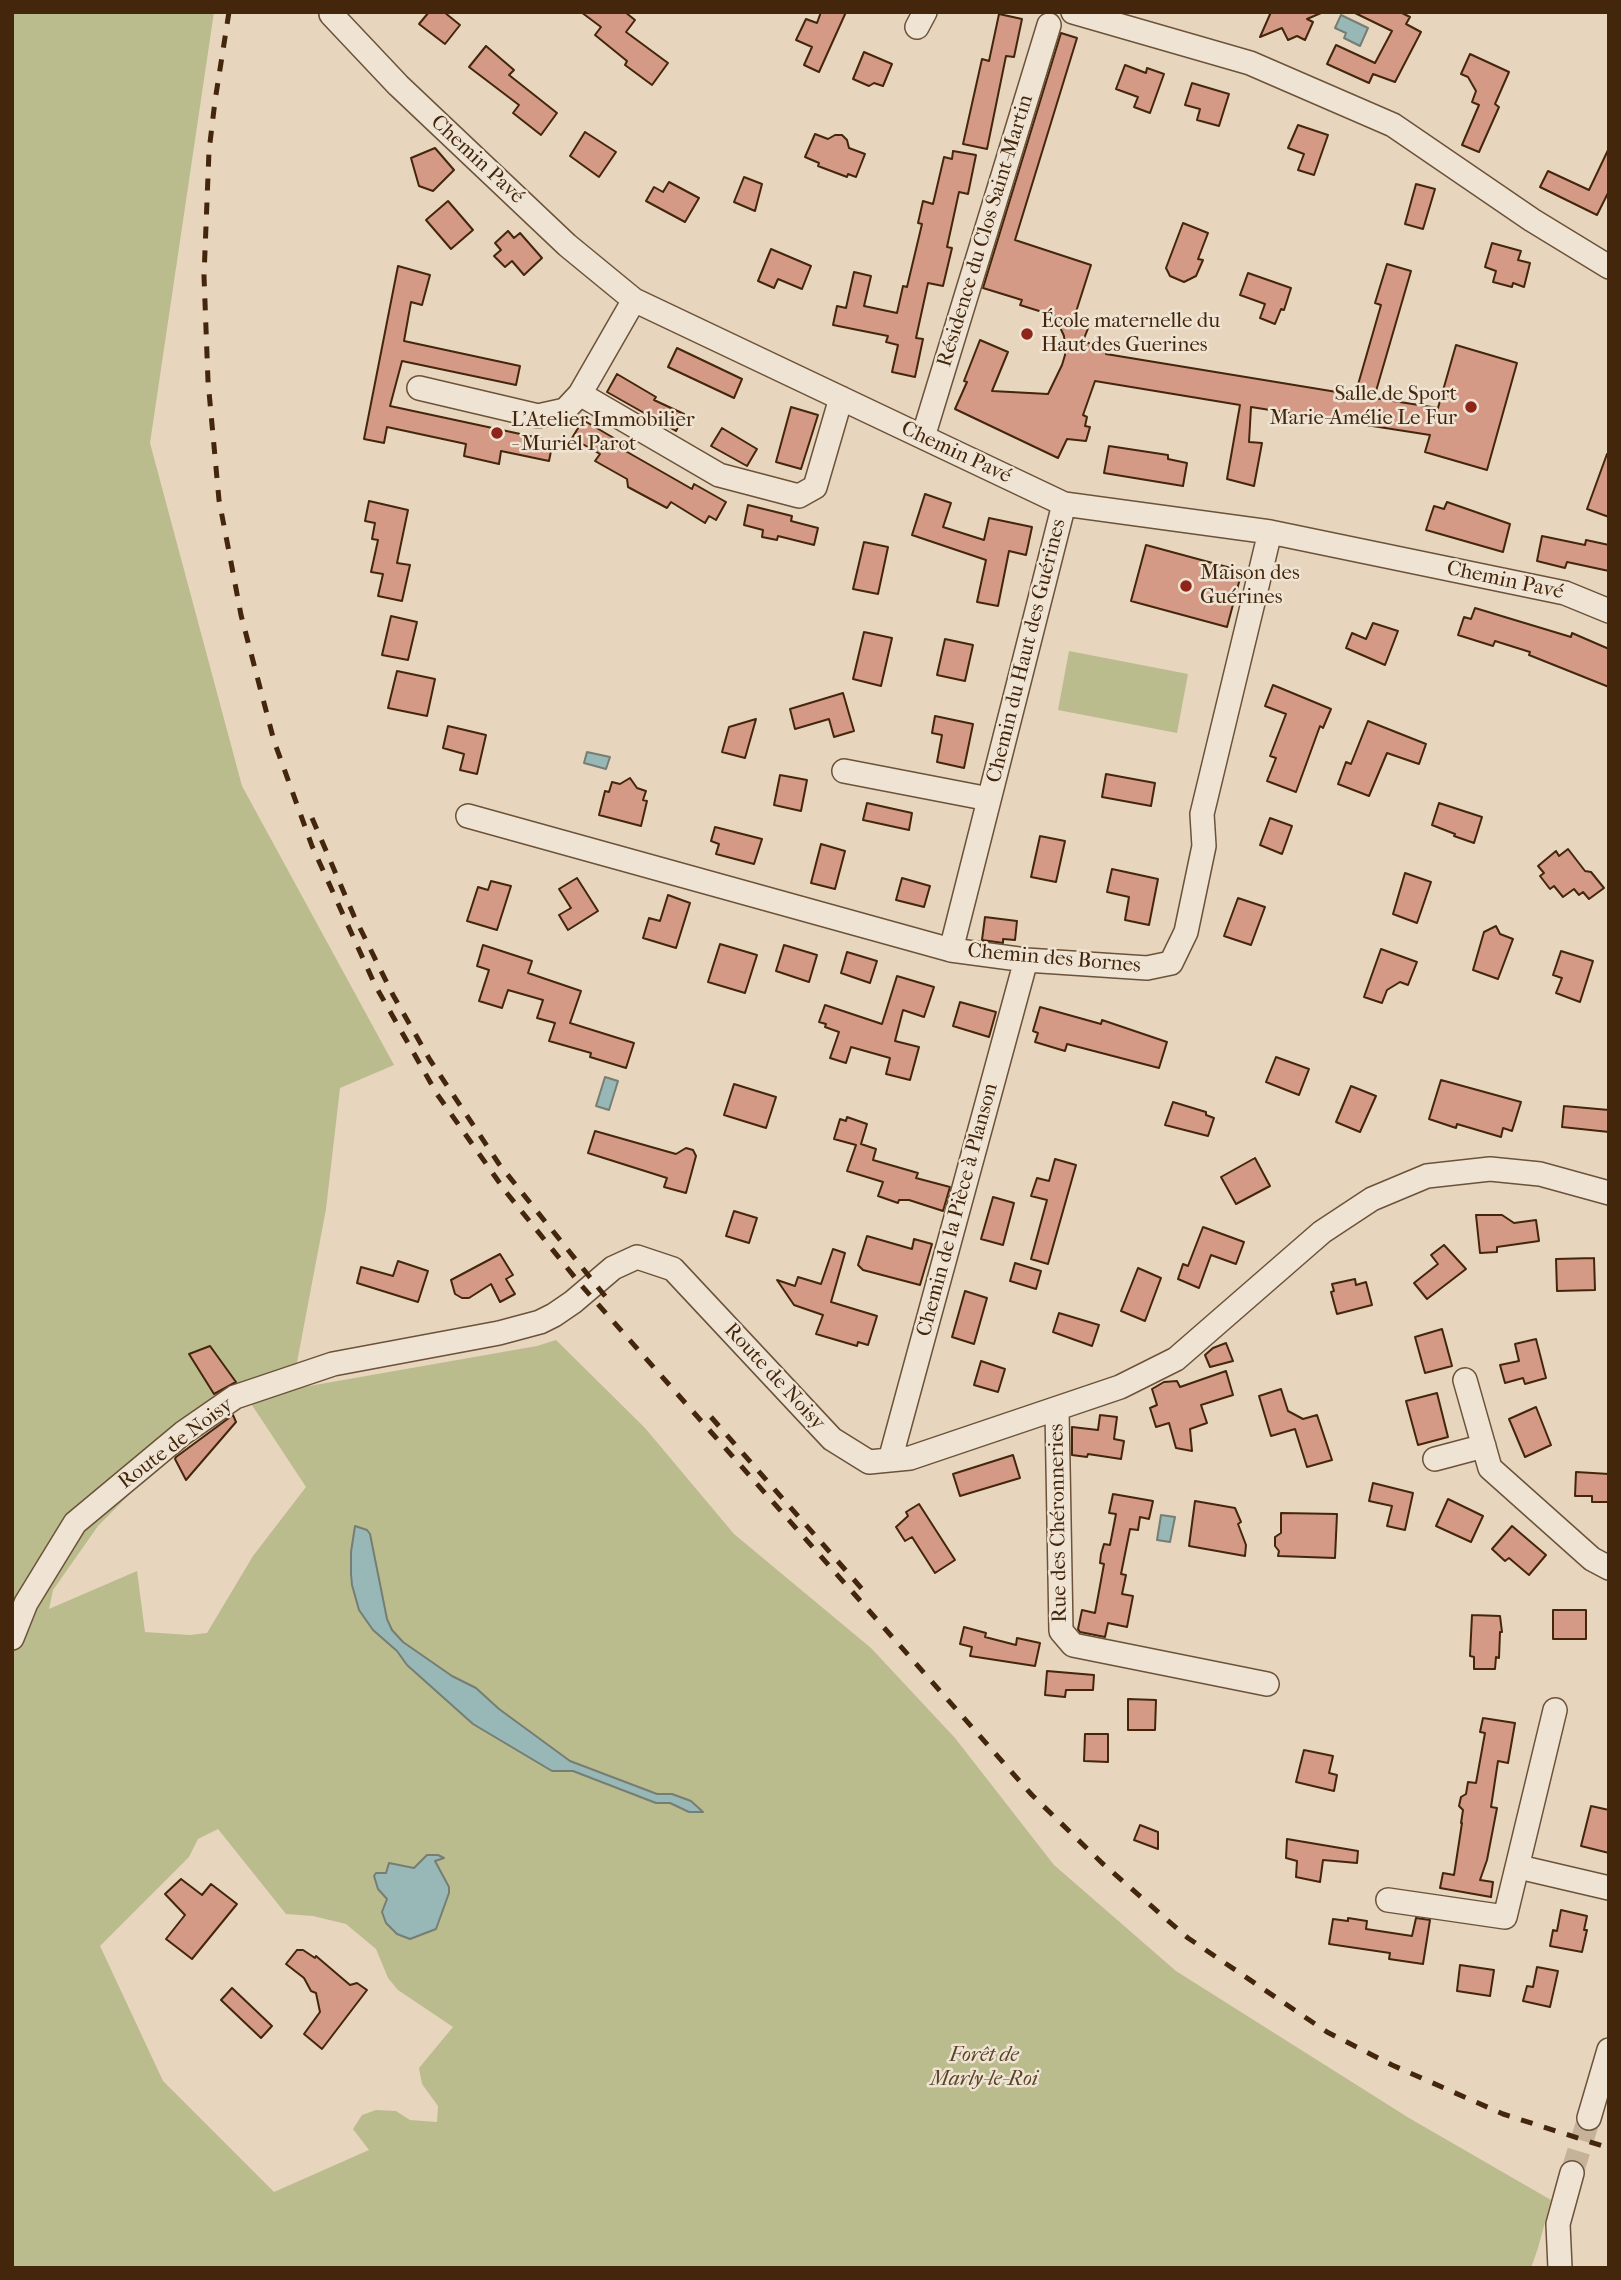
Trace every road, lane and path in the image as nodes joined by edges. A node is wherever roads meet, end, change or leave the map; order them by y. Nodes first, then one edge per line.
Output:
1 (1073, 12) edge
2 (331, 14) edge
3 (1049, 25) dead end
4 (1609, 267) edge
5 (634, 300) junction
6 (419, 388) dead end
7 (580, 394) junction
8 (841, 398) junction
9 (923, 437) junction
10 (1064, 503) junction
11 (1270, 532) junction
12 (1609, 611) edge
13 (844, 771) dead end
14 (989, 799) junction
15 (468, 816) dead end
16 (951, 950) junction
17 (1026, 960) junction
18 (1606, 1186) edge
19 (1465, 1380) dead end
20 (1057, 1409) junction
21 (1484, 1446) junction
22 (1435, 1459) dead end
23 (890, 1460) junction
24 (1609, 1568) edge
25 (12, 1638) edge
26 (1267, 1684) dead end
27 (1555, 1710) dead end
28 (1518, 1867) junction
29 (1609, 1888) edge
30 (1388, 1900) dead end
31 (1609, 2050) edge
32 (1589, 2118) tunnel mouth
33 (1572, 2173) tunnel mouth
34 (1560, 2268) edge

1 - 4 street
2 - 5 street, Chemin Pavé
3 - 9 street, Résidence du Clos Saint-Martin
5 - 7 street
5 - 8 street, Chemin Pavé
6 - 7 street
7 - 8 street
8 - 9 street, Chemin Pavé
9 - 10 street, Chemin Pavé
10 - 11 street, Chemin Pavé
10 - 14 street, Chemin du Haut des Guérines
11 - 12 street, Chemin Pavé
11 - 17 street, Chemin des Bornes
13 - 14 street, Chemin du Haut des Guérines
14 - 16 street, Chemin du Haut des Guérines
15 - 16 street, Chemin des Bornes
16 - 17 street, Chemin des Bornes
17 - 23 street, Chemin de la Pièce à Planson
18 - 20 street, Route de Noisy
19 - 21 street
20 - 23 street, Route de Noisy
20 - 26 street, Rue des Chéronneries
21 - 22 street
21 - 24 street
23 - 25 street, Route de Noisy
27 - 28 street
28 - 29 street
28 - 30 street
31 - 32 street
33 - 34 street

